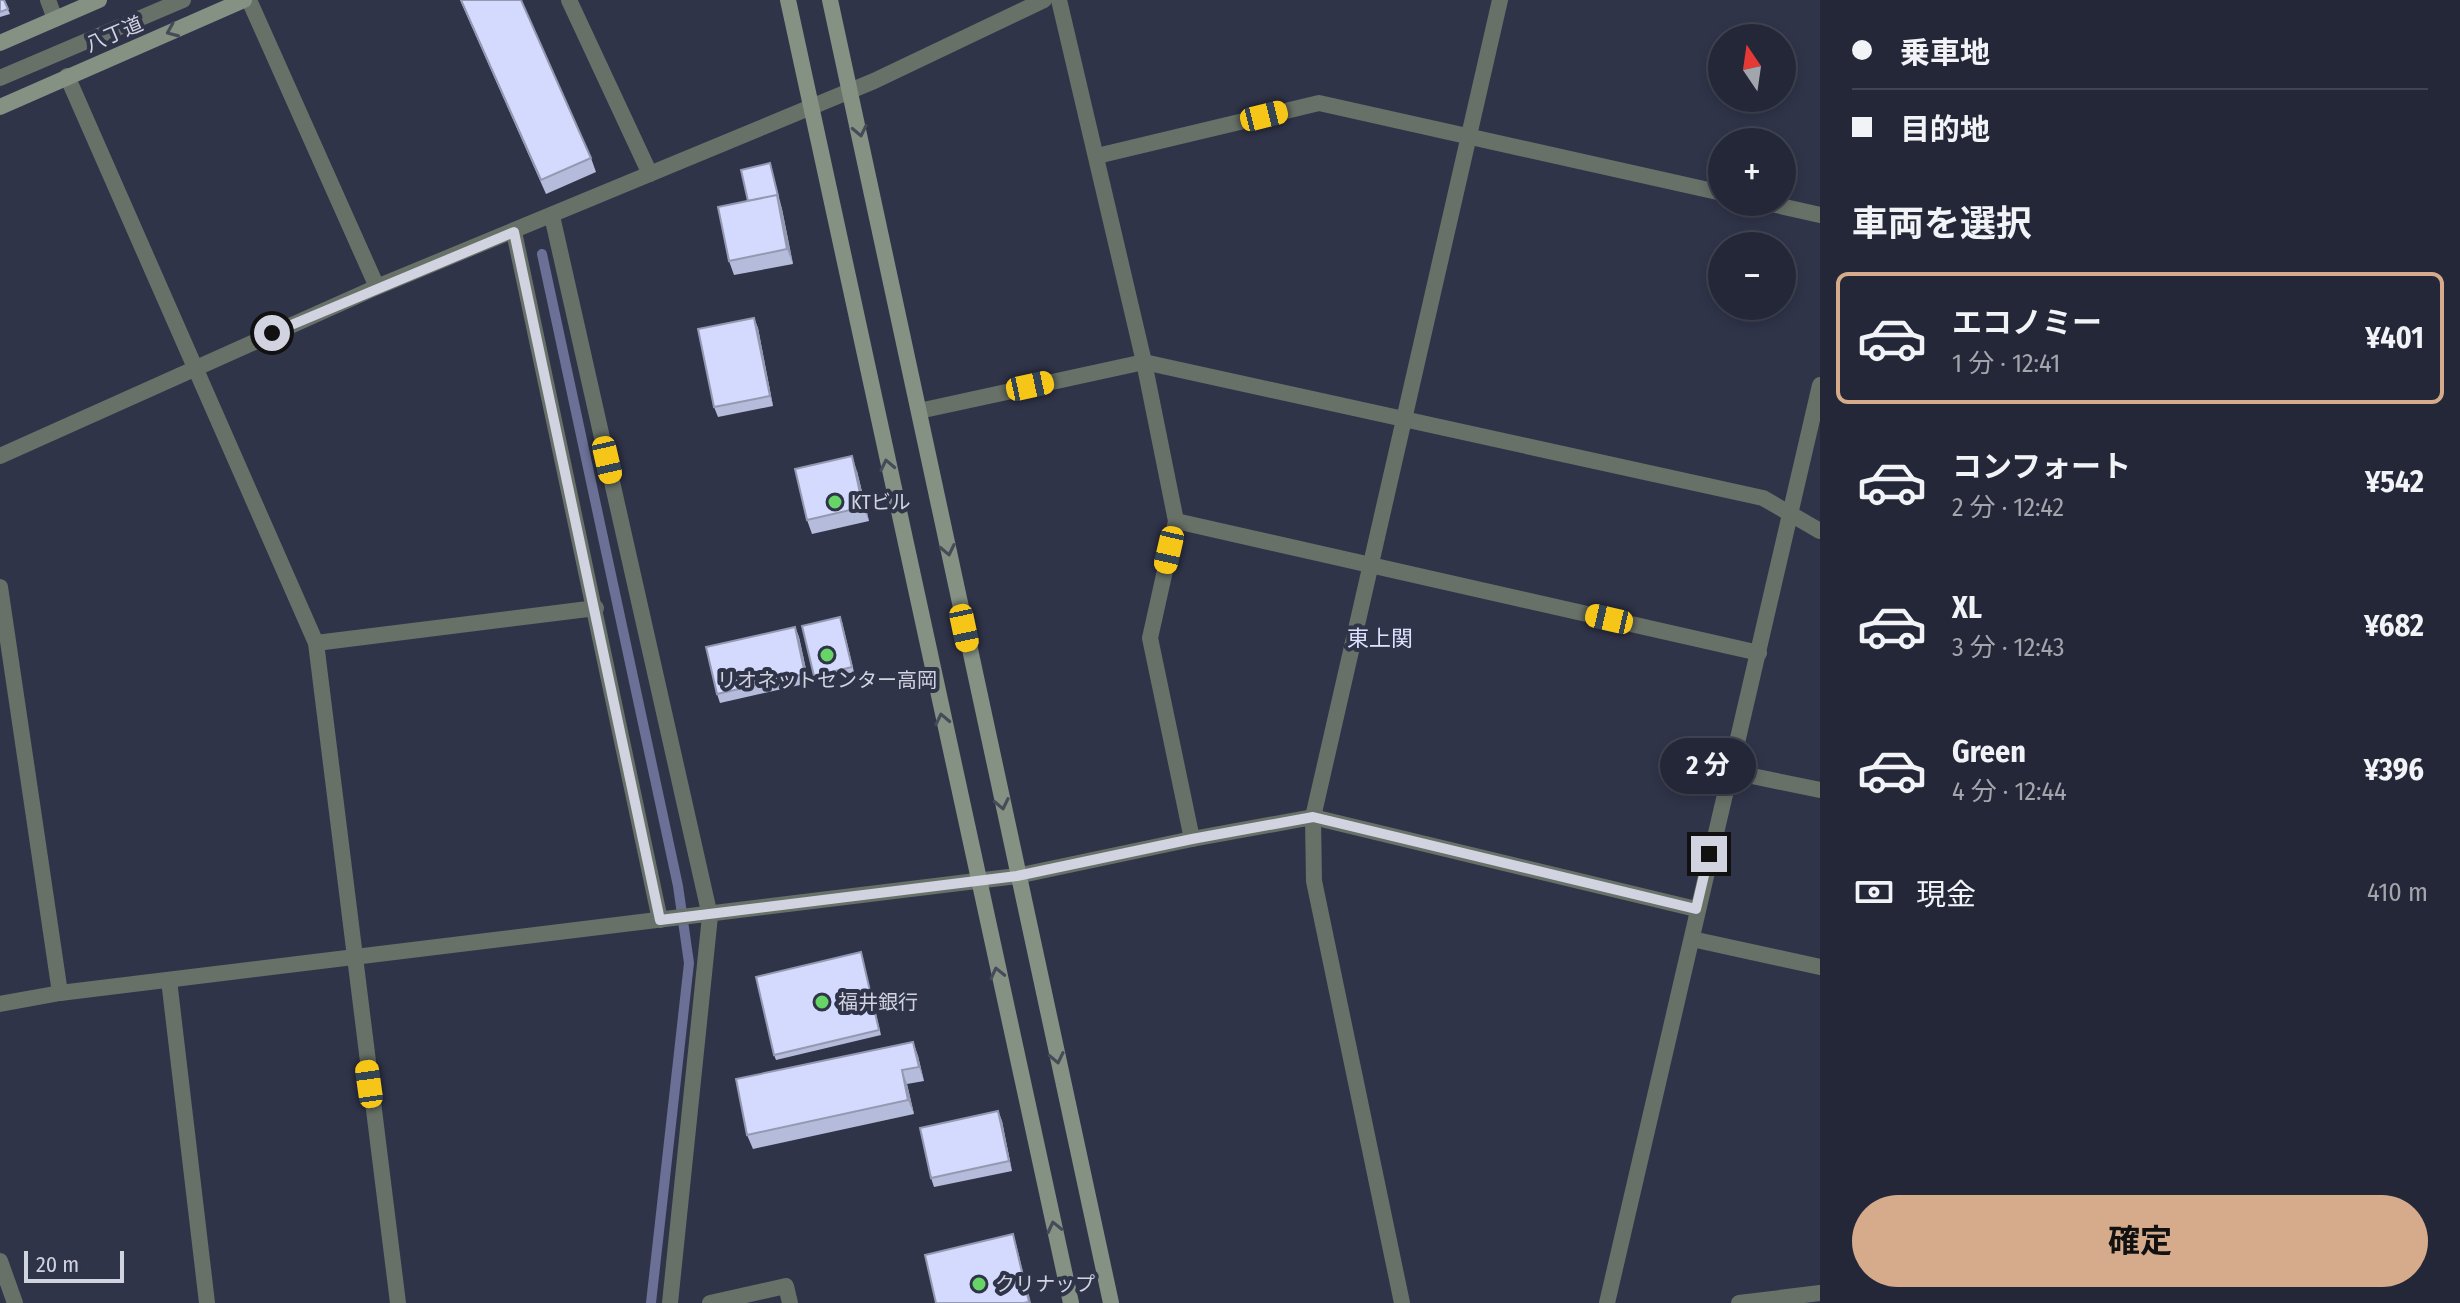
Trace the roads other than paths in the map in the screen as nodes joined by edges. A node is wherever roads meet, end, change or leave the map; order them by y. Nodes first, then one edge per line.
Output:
1 (48, 0) edge
2 (99, 0) edge
3 (183, 0) edge
4 (246, 0) edge
5 (569, 0) edge
6 (788, 0) edge
7 (830, 0) edge
8 (1044, 0) edge
9 (1059, 0) edge
10 (1500, 0) edge
11 (55, 19) junction
12 (0, 43) edge
13 (67, 76) junction
14 (0, 78) edge
15 (852, 90) junction
16 (0, 107) edge
17 (811, 108) junction
18 (1470, 136) junction
19 (1097, 156) junction
20 (650, 174) junction
21 (1708, 190) edge
22 (1796, 210) edge
23 (1820, 215) edge
24 (552, 216) junction
25 (514, 232) junction
26 (377, 287) junction
27 (1144, 362) junction
28 (193, 367) junction
29 (1820, 385) edge
30 (919, 411) junction
31 (1406, 420) junction
32 (0, 456) edge
33 (1791, 516) junction
34 (1176, 521) junction
35 (1820, 531) edge
36 (1370, 564) junction
37 (0, 587) edge
38 (596, 608) junction
39 (316, 643) junction
40 (1759, 653) junction
41 (1728, 771) junction
42 (1820, 790) edge
43 (1313, 817) junction
44 (1192, 839) junction
45 (1017, 876) junction
46 (976, 880) junction
47 (1696, 909) junction
48 (708, 916) junction
49 (662, 920) junction
50 (1692, 939) junction
51 (353, 959) junction
52 (1820, 967) edge
53 (169, 980) junction
54 (60, 993) junction
55 (0, 1004) edge
56 (0, 1261) edge
57 (1820, 1293) edge
58 (15, 1303) edge
59 (207, 1303) edge
60 (398, 1303) edge
61 (670, 1303) edge
62 (710, 1303) edge
63 (790, 1303) edge
64 (1071, 1303) edge
65 (1111, 1303) edge
66 (1402, 1303) edge
67 (1607, 1303) edge
68 (1739, 1303) edge

1 - 11 street
2 - 11 street, 八丁道
3 - 14 street
4 -> 13 street, 八丁道
4 - 26 street
5 - 20 street
6 - 17 street
7 - 15 street
8 - 15 street
9 - 19 street
10 - 18 street
11 - 12 street, 八丁道
13 - 16 street, 八丁道
13 - 28 street
15 - 17 street
15 -> 30 street
17 - 20 street
46 -> 17 street
18 - 19 street
18 - 21 street
18 - 31 street
19 - 27 street
20 - 24 street
22 - 23 street
24 - 25 street
24 - 48 street
25 - 26 street
25 - 38 street
26 - 28 street
27 - 30 street
27 - 31 street
27 - 34 street
28 - 32 street
28 - 39 street
29 - 33 street
30 -> 45 street
31 - 33 street
31 - 36 street
33 - 35 street
33 - 40 street
34 - 36 street
34 - 44 street
36 - 40 street
36 - 43 street
37 - 54 street
38 - 39 street
38 - 49 street
39 - 51 street
40 - 41 street
41 - 42 street
41 - 47 street
43 - 44 street
43 - 47 street
43 - 66 street
44 - 45 street
45 - 46 street
45 -> 65 street
46 - 48 street
64 -> 46 street
47 - 50 street
48 - 49 street
48 - 61 street
49 - 51 street
50 - 52 street
50 - 67 street
51 - 53 street
51 - 60 street
53 - 54 street
53 - 59 street
54 - 55 street
56 - 58 street
57 - 68 street
62 - 63 street

